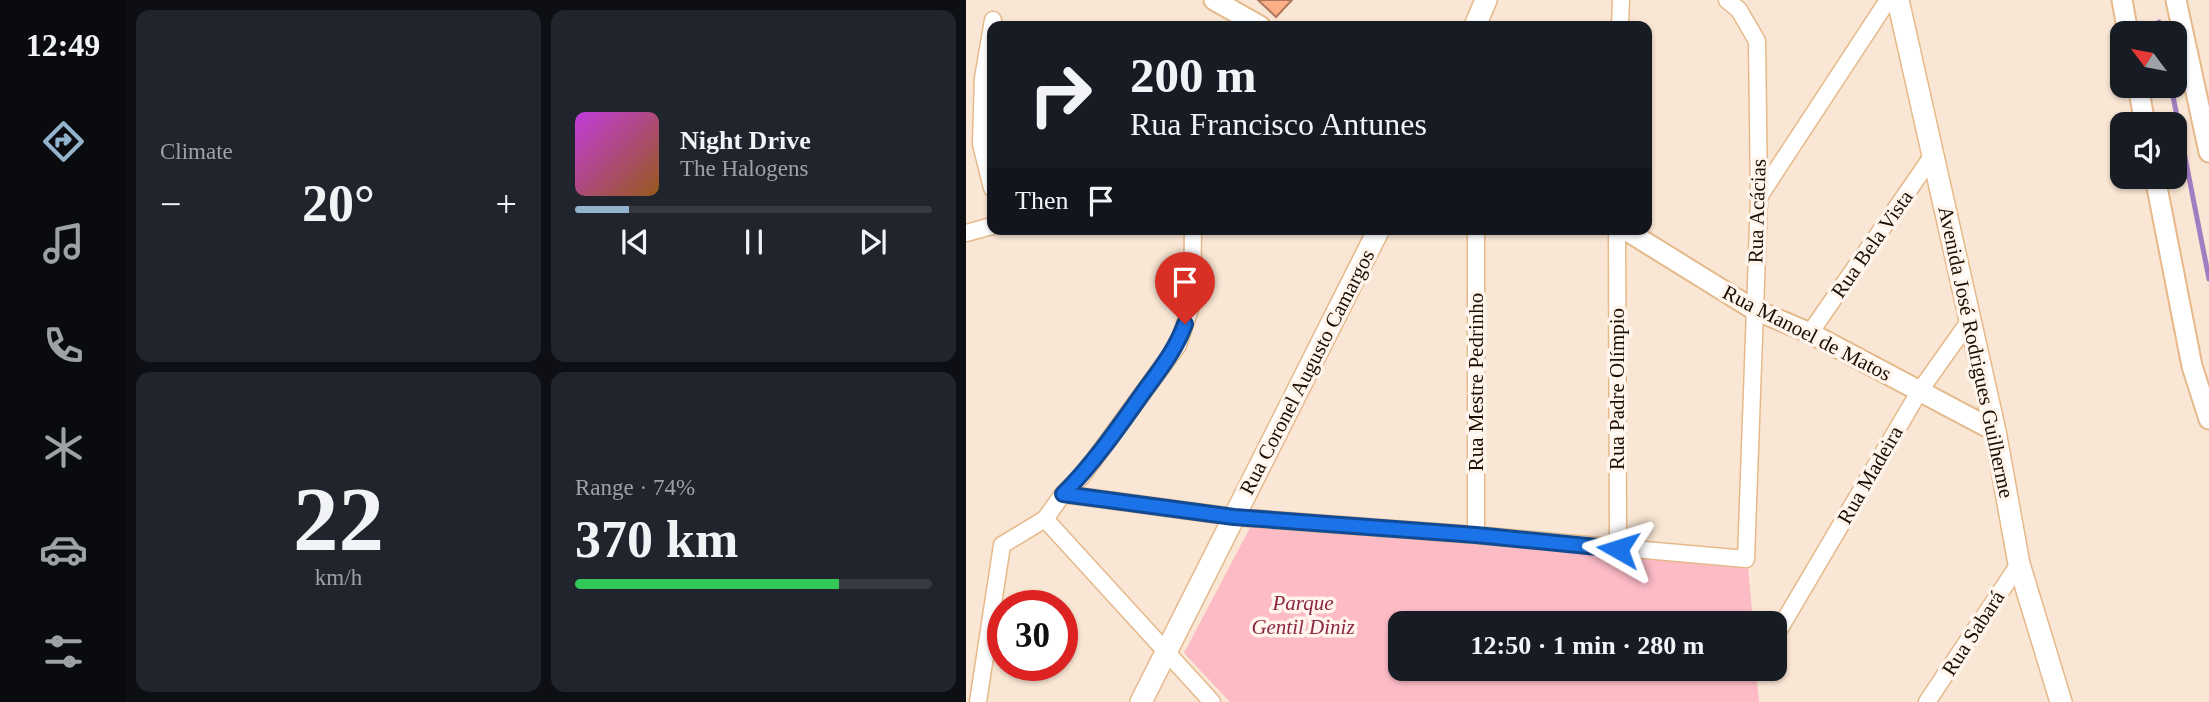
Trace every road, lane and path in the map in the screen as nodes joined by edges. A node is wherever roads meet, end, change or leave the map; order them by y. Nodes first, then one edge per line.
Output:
1 (1214, 0) edge
2 (1621, 0) edge
3 (1727, 0) edge
4 (1888, 0) edge
5 (1898, 0) edge
6 (2122, 0) edge
7 (2176, 0) edge
8 (1248, 21) edge
9 (1620, 21) edge
10 (2126, 21) edge
11 (987, 55) edge
12 (983, 78) junction
13 (966, 80) edge
14 (973, 146) edge
15 (2209, 152) edge
16 (1933, 155) junction
17 (987, 177) edge
18 (2157, 189) edge
19 (1759, 198) junction
20 (987, 227) edge
21 (966, 233) edge
22 (1192, 235) edge
23 (1376, 235) edge
24 (1476, 235) edge
25 (1617, 235) edge
26 (1634, 235) edge
27 (1753, 309) junction
28 (1970, 320) junction
29 (1810, 333) junction
30 (1919, 391) junction
31 (2209, 419) edge
32 (1995, 431) junction
33 (1063, 494) junction
34 (1234, 517) junction
35 (1045, 519) junction
36 (1476, 535) junction
37 (1618, 549) junction
38 (2019, 564) junction
39 (1787, 616) edge
40 (1166, 653) junction
41 (978, 702) edge
42 (1140, 702) edge
43 (1212, 702) edge
44 (1927, 702) edge
45 (2061, 702) edge

1 - 8 street
2 - 9 street
3 - 19 street, Rua Acácias
4 - 19 street
5 - 16 main road, Avenida José Rodrigues Guilherme
6 - 10 street
7 - 15 street
11 - 12 street
12 - 13 street
12 - 14 street
14 - 17 street
16 - 28 main road, Avenida José Rodrigues Guilherme
16 - 29 street, Rua Bela Vista
18 - 31 street
19 - 27 street, Rua Acácias
20 - 21 street
22 - 33 street
23 - 34 main road, Rua Coronel Augusto Camargos
24 - 36 street, Rua Mestre Pedrinho
25 - 37 street, Rua Padre Olímpio
26 - 27 street, Rua Manoel de Matos
27 - 29 street, Rua Manoel de Matos
27 - 37 street, Rua Acácias
28 - 30 street, Rua Madeira
28 - 32 main road, Avenida José Rodrigues Guilherme
29 - 30 street, Rua Manoel de Matos
30 - 32 street, Rua Manoel de Matos
30 - 39 street, Rua Madeira
32 - 38 main road, Avenida José Rodrigues Guilherme
33 - 34 street
33 - 35 street
34 - 36 street
34 - 40 main road, Rua Coronel Augusto Camargos
35 - 40 street
35 - 41 street
36 - 37 street
38 - 44 street, Rua Sabará
38 - 45 main road, Avenida José Rodrigues Guilherme
40 - 42 main road, Rua Coronel Augusto Camargos
40 - 43 street

